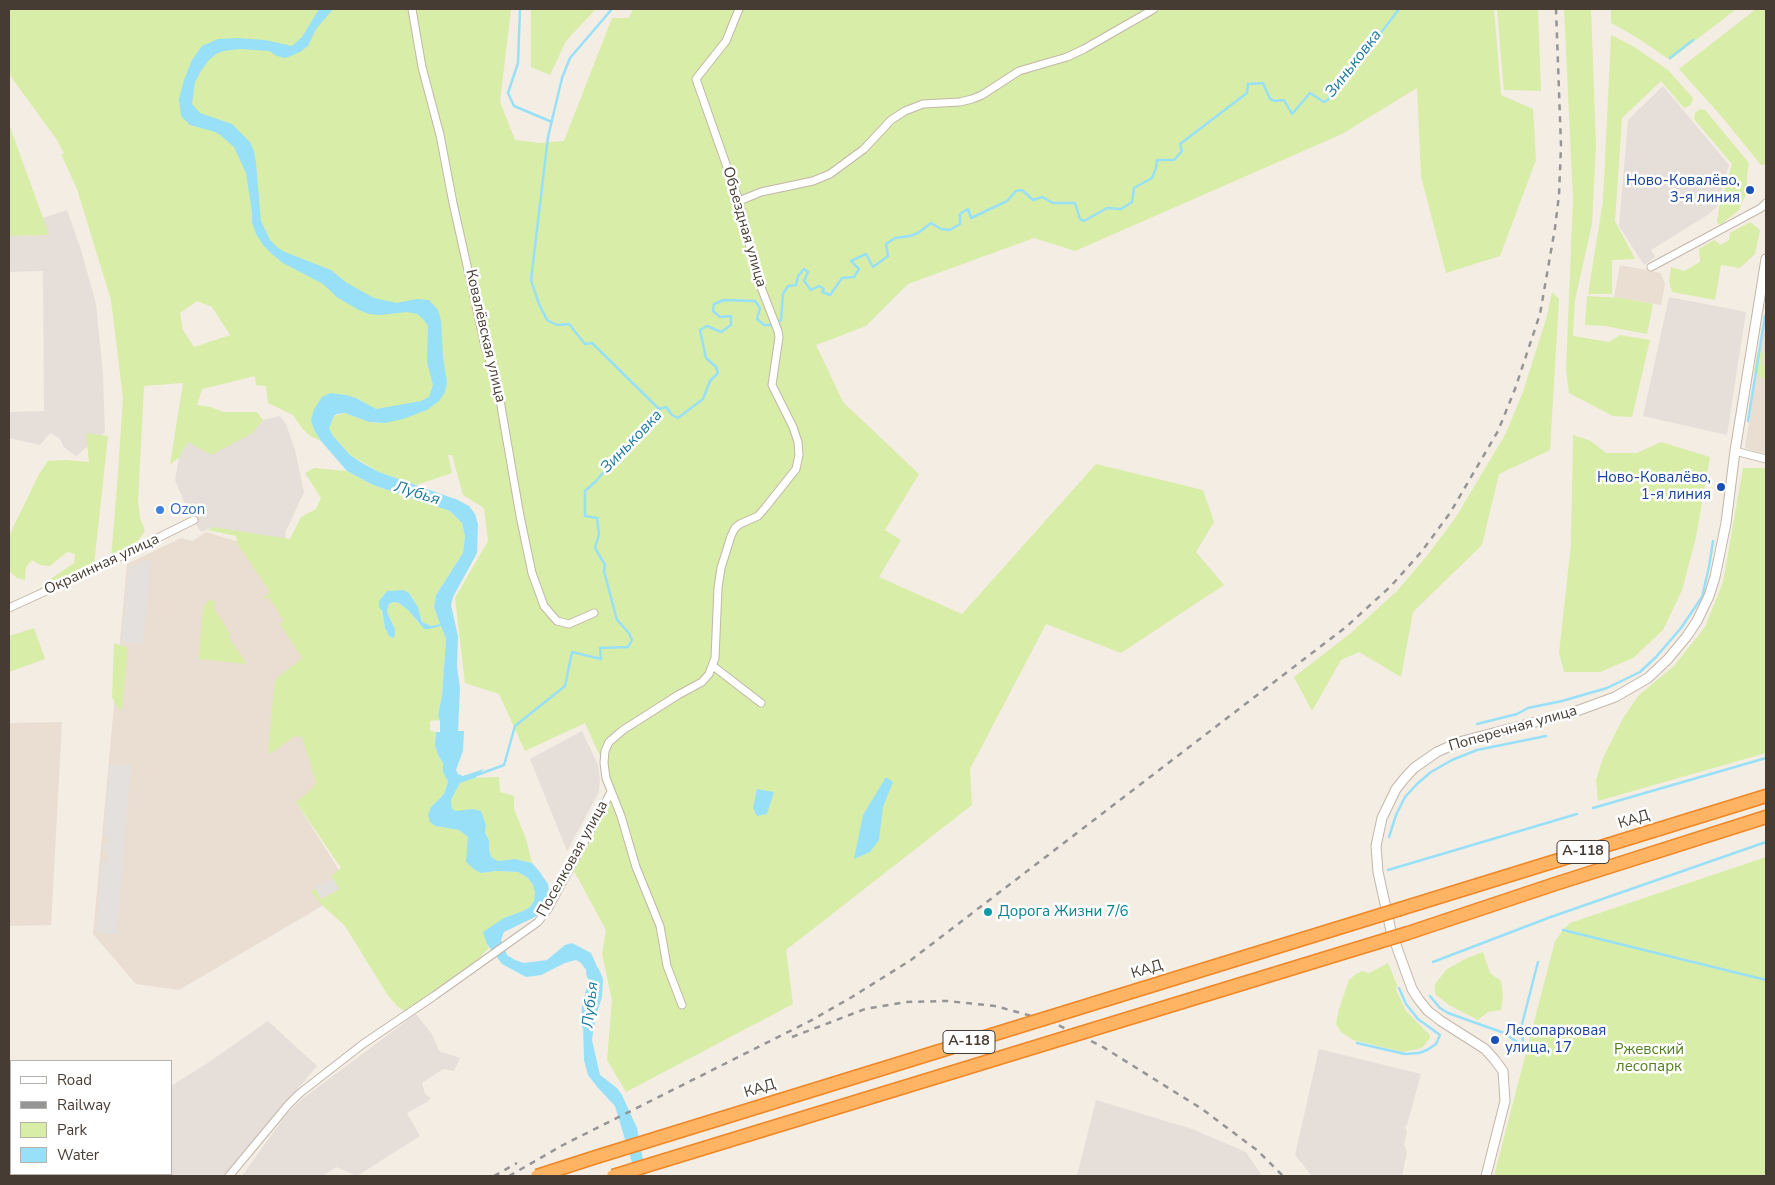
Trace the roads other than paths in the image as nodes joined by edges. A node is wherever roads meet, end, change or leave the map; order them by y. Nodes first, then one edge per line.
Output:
1 (412, 9) edge
2 (739, 9) edge
3 (1154, 9) edge
4 (739, 200) junction
5 (1766, 203) edge
6 (1766, 259) edge
7 (1651, 267) dead end
8 (1735, 451) junction
9 (1766, 459) edge
10 (194, 520) dead end
11 (9, 608) edge
12 (594, 612) dead end
13 (713, 666) junction
14 (761, 703) dead end
15 (610, 792) junction
16 (1766, 796) edge
17 (1766, 817) edge
18 (682, 1005) dead end
19 (229, 1176) edge
20 (537, 1176) edge
21 (613, 1176) edge
22 (1486, 1176) edge

1 - 12 street, Ковалёвская улица
2 - 4 street, Объездная улица
3 - 4 street
4 - 13 street, Объездная улица
5 - 7 street
6 - 8 street, Поперечная улица
8 - 9 street
8 - 22 street, Поперечная улица
10 - 11 street, Окраинная улица
13 - 14 street
13 - 15 street, Поселковая улица
15 - 18 street
15 - 19 street, Поселковая улица
16 - 20 highway, КАД / А-118, bridge
17 - 21 highway, А-118, bridge

